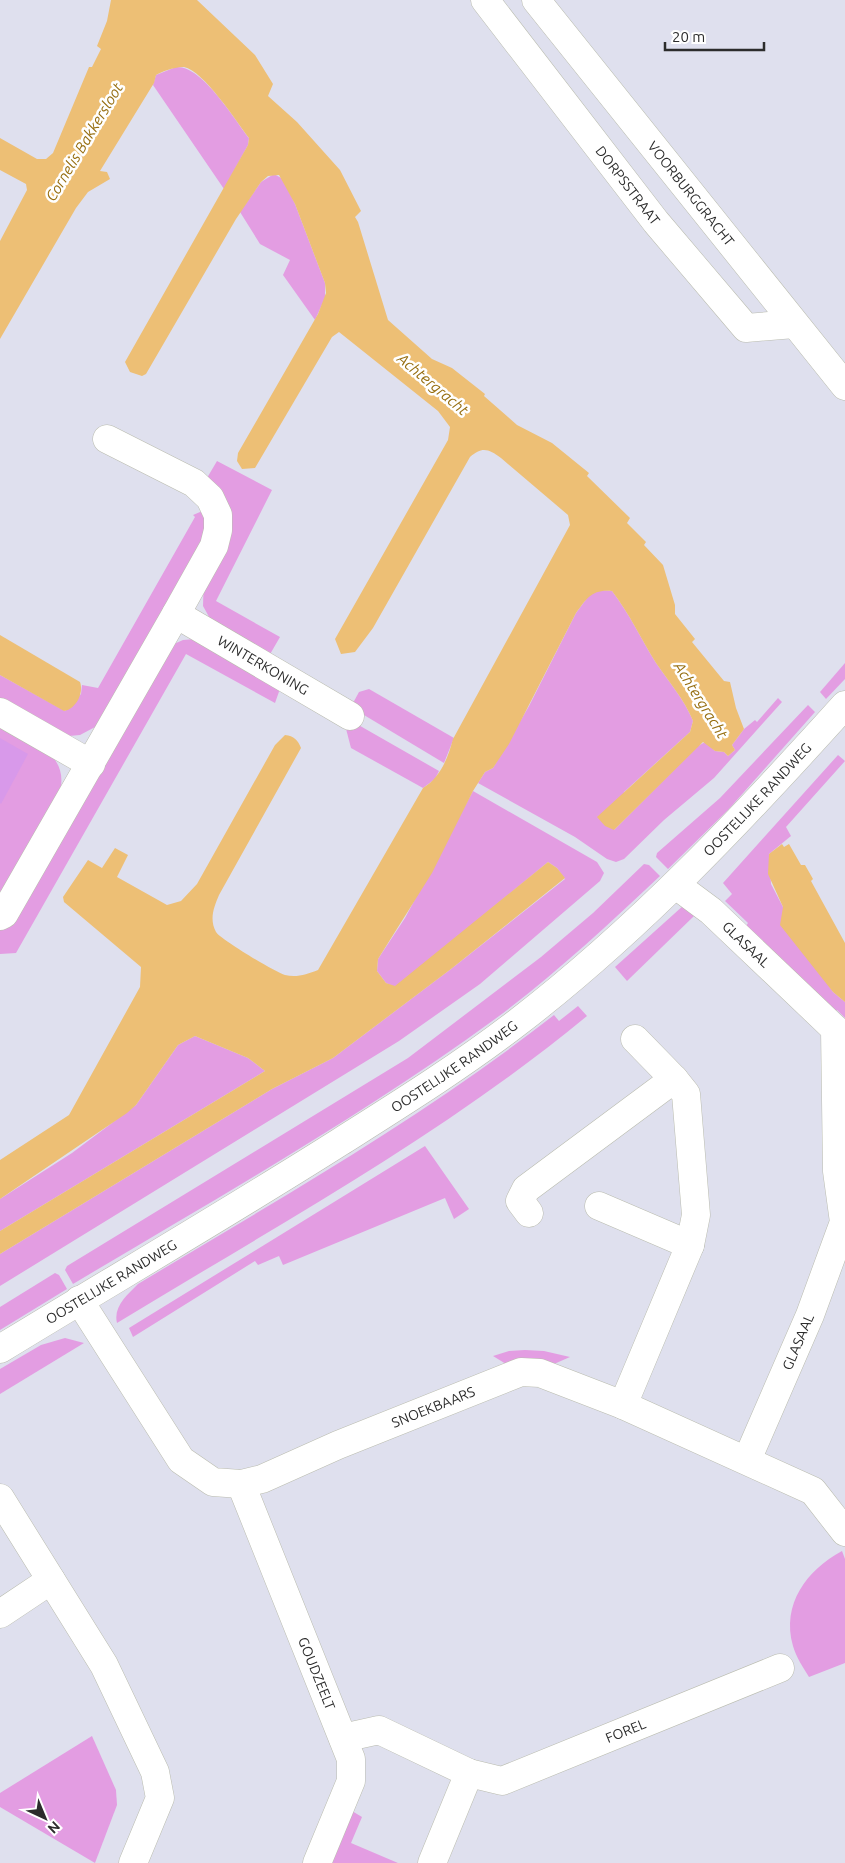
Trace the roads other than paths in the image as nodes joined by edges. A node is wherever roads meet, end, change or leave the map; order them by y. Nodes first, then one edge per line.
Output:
1 (485, 0) edge
2 (536, 0) edge
3 (794, 324) junction
4 (845, 386) edge
5 (108, 439) dead end
6 (176, 614) junction
7 (845, 705) edge
8 (0, 712) edge
9 (350, 716) dead end
10 (91, 764) junction
11 (676, 885) junction
12 (0, 916) edge
13 (840, 1034) edge
14 (635, 1040) dead end
15 (674, 1079) junction
16 (599, 1206) dead end
17 (529, 1213) dead end
18 (844, 1221) edge
19 (690, 1245) junction
20 (80, 1300) junction
21 (0, 1349) edge
22 (623, 1406) junction
23 (748, 1460) junction
24 (241, 1484) junction
25 (0, 1498) edge
26 (845, 1532) edge
27 (51, 1580) junction
28 (0, 1614) edge
29 (780, 1668) dead end
30 (343, 1738) junction
31 (469, 1773) junction
32 (133, 1863) edge
33 (317, 1863) edge
34 (432, 1863) edge

1 - 3 street, DORPSSTRAAT
2 - 3 street, VOORBURGGRACHT
3 - 4 street, VOORBURGGRACHT
5 - 6 street
6 - 9 street, WINTERKONING
6 - 10 street
7 - 11 street, OOSTELIJKE RANDWEG
8 - 10 street
10 - 12 street
11 - 13 street, GLASAAL
11 - 20 street, OOSTELIJKE RANDWEG
13 - 18 street, GLASAAL
14 - 15 street
15 - 17 street
15 - 19 street
16 - 19 street
18 - 23 street, GLASAAL
19 - 22 street
20 - 21 street, OOSTELIJKE RANDWEG
20 - 24 street, SNOEKBAARS
22 - 23 street, SNOEKBAARS
22 - 24 street, SNOEKBAARS
23 - 26 street, SNOEKBAARS
24 - 30 street, GOUDZEELT
25 - 27 street
27 - 28 street
27 - 32 street
29 - 31 street, FOREL
30 - 31 street, FOREL
30 - 33 street, GOUDZEELT
31 - 34 street

